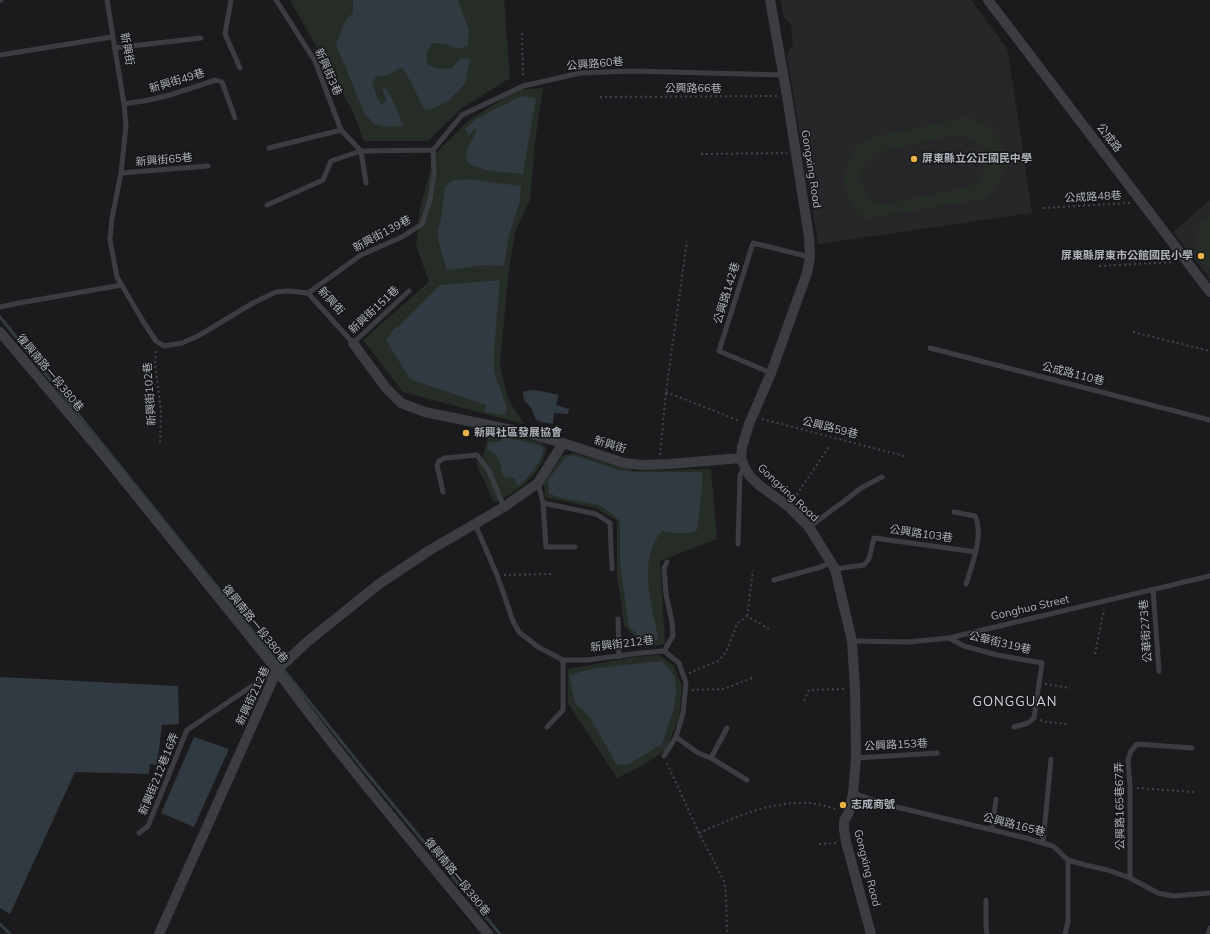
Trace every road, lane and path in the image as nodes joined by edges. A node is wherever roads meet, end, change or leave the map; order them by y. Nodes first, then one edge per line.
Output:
1 (107, 0) edge
2 (231, 0) edge
3 (276, 0) edge
4 (770, 0) edge
5 (988, 0) edge
6 (522, 33) dead end
7 (112, 37) junction
8 (201, 38) dead end
9 (114, 48) junction
10 (0, 55) edge
11 (240, 68) dead end
12 (783, 75) junction
13 (523, 86) junction
14 (787, 96) junction
15 (600, 97) dead end
16 (124, 104) junction
17 (236, 118) dead end
18 (341, 130) junction
19 (269, 148) dead end
20 (433, 150) junction
21 (361, 151) junction
22 (796, 152) junction
23 (701, 154) dead end
24 (208, 166) dead end
25 (121, 173) junction
26 (366, 183) dead end
27 (1144, 203) junction
28 (267, 205) dead end
29 (1043, 208) dead end
30 (686, 241) dead end
31 (810, 257) junction
32 (1187, 261) junction
33 (1099, 266) dead end
34 (122, 285) junction
35 (409, 291) dead end
36 (1210, 292) edge
37 (308, 293) junction
38 (0, 307) edge
39 (0, 332) edge
40 (1133, 332) dead end
41 (156, 341) junction
42 (353, 343) junction
43 (930, 348) dead end
44 (1210, 351) edge
45 (771, 373) junction
46 (666, 392) junction
47 (750, 420) junction
48 (1210, 420) edge
49 (563, 443) junction
50 (160, 445) dead end
51 (830, 445) dead end
52 (904, 456) dead end
53 (741, 458) junction
54 (659, 464) junction
55 (745, 468) junction
56 (882, 477) dead end
57 (538, 483) junction
58 (443, 492) dead end
59 (544, 502) junction
60 (504, 507) junction
61 (789, 507) junction
62 (954, 512) dead end
63 (475, 524) junction
64 (809, 527) junction
65 (738, 544) dead end
66 (575, 547) dead end
67 (976, 552) junction
68 (666, 562) dead end
69 (833, 566) junction
70 (612, 569) dead end
71 (753, 571) dead end
72 (552, 574) dead end
73 (497, 575) junction
74 (1210, 576) edge
75 (774, 580) dead end
76 (966, 584) dead end
77 (1153, 590) junction
78 (1106, 601) junction
79 (747, 616) junction
80 (618, 619) dead end
81 (769, 630) dead end
82 (949, 638) junction
83 (852, 641) junction
84 (664, 651) junction
85 (1095, 654) dead end
86 (619, 656) junction
87 (563, 660) junction
88 (277, 670) junction
89 (1159, 671) dead end
90 (684, 675) junction
91 (752, 678) dead end
92 (1039, 683) junction
93 (1070, 688) dead end
94 (855, 689) junction
95 (686, 690) junction
96 (804, 702) dead end
97 (1034, 718) junction
98 (1067, 724) dead end
99 (1014, 726) dead end
100 (548, 727) dead end
101 (727, 728) dead end
102 (676, 738) junction
103 (1192, 748) dead end
104 (937, 753) dead end
105 (664, 756) joint
106 (712, 758) junction
107 (856, 758) junction
108 (1052, 759) dead end
109 (747, 780) dead end
110 (1130, 787) junction
111 (1194, 792) dead end
112 (853, 793) junction
113 (996, 798) dead end
114 (849, 812) junction
115 (992, 830) junction
116 (140, 833) dead end
117 (699, 833) junction
118 (846, 842) junction
119 (1043, 843) junction
120 (819, 844) dead end
121 (1068, 860) junction
122 (1130, 878) junction
123 (1210, 893) edge
124 (986, 900) dead end
125 (1210, 928) edge
126 (159, 934) edge
127 (488, 934) edge
128 (727, 934) edge
129 (872, 934) edge
130 (987, 934) edge
131 (1065, 934) edge
132 (1208, 934) edge

1 - 7 lane, 新興街
2 - 11 lane
3 - 18 lane, 新興街3巷
4 - 12 street, Gongxing Road
5 - 27 street, 公成路
6 - 13 path
7 - 9 lane, 新興街
7 - 10 lane
8 - 9 lane
9 - 16 lane, 新興街
12 - 13 lane, 公興路60巷
12 - 14 street, Gongxing Road
13 - 20 lane, 公興路60巷
14 - 15 path, 公興路66巷
14 - 22 street, Gongxing Road
16 - 17 lane, 新興街49巷
16 - 25 lane, 新興街
18 - 19 lane
18 - 21 lane, 新興街3巷
20 - 21 lane
20 - 37 lane, 新興街139巷
21 - 26 lane
21 - 28 lane
22 - 23 path
22 - 31 street, Gongxing Road
24 - 25 lane, 新興街65巷
25 - 34 lane, 新興街
27 - 29 path, 公成路48巷
27 - 32 street, 公成路
30 - 46 path
31 - 45 street, Gongxing Road
31 - 45 lane, 公興路142巷
32 - 33 path
32 - 36 street, 公成路
34 - 38 lane
34 - 41 lane, 新興街
35 - 42 lane, 新興街151巷
37 - 41 lane, 新興街
37 - 42 lane, 新興街
39 - 88 street, 復興南路一段380巷
40 - 44 path
41 - 50 path, 新興街102巷
42 - 49 street, 新興街
43 - 48 lane, 公成路110巷
45 - 47 street, Gongxing Road
46 - 47 path, 公興路59巷
46 - 54 path
47 - 52 path, 公興路59巷
47 - 53 street, Gongxing Road
49 - 54 street, 新興街
49 - 57 street, 新興街212巷
51 - 61 path
53 - 54 street, 新興街
53 - 55 street, Gongxing Road
55 - 61 street, Gongxing Road
55 - 65 lane
56 - 64 lane
57 - 59 lane
57 - 60 street, 新興街212巷
58 - 60 lane
59 - 66 lane
59 - 70 lane
60 - 63 street, 新興街212巷
61 - 64 street, Gongxing Road
62 - 67 lane
63 - 73 lane, 新興街212巷
63 - 88 street, 新興街212巷
64 - 69 street, Gongxing Road
67 - 69 lane, 公興路103巷
67 - 76 lane
68 - 84 lane
69 - 75 lane
69 - 83 street, Gongxing Road
71 - 79 path
72 - 73 path
73 - 87 lane, 新興街212巷
74 - 77 lane, Gonghua Street
77 - 78 lane, Gonghua Street
77 - 89 lane, 公華街273巷
78 - 82 lane, Gonghua Street
78 - 85 path
79 - 81 path
79 - 90 path
80 - 86 lane
82 - 83 lane, Gonghua Street
82 - 92 lane, 公華街319巷
83 - 94 street, Gongxing Road
84 - 86 lane, 新興街212巷
84 - 90 lane, 新興街212巷
86 - 87 lane, 新興街212巷
87 - 100 lane
88 - 116 lane, 新興街212巷16弄
88 - 126 street, 新興街212巷
88 - 127 street, 復興南路一段380巷
90 - 95 lane, 新興街212巷
91 - 95 path
92 - 93 path
92 - 97 lane, 公華街319巷
94 - 96 path
94 - 107 street, Gongxing Road
95 - 102 lane, 新興街212巷
97 - 98 path
97 - 99 lane
101 - 106 lane
102 - 105 lane, 新興街212巷
102 - 106 lane
103 - 110 lane, 公興路165巷67弄
104 - 107 lane, 公興路153巷
105 - 117 path
106 - 109 lane
107 - 112 street, Gongxing Road
108 - 119 lane
110 - 111 path
110 - 122 lane, 公興路165巷67弄
112 - 114 street, Gongxing Road
112 - 115 lane, 公興路165巷
113 - 115 lane
114 - 117 path
114 - 118 street, Gongxing Road
115 - 119 lane, 公興路165巷
117 - 128 path
118 - 120 path
118 - 129 street, Gongxing Road
119 - 121 lane, 公興路165巷
121 - 122 lane, 公興路165巷
121 - 131 lane
122 - 123 lane, 公興路165巷
124 - 130 lane
125 - 132 lane

